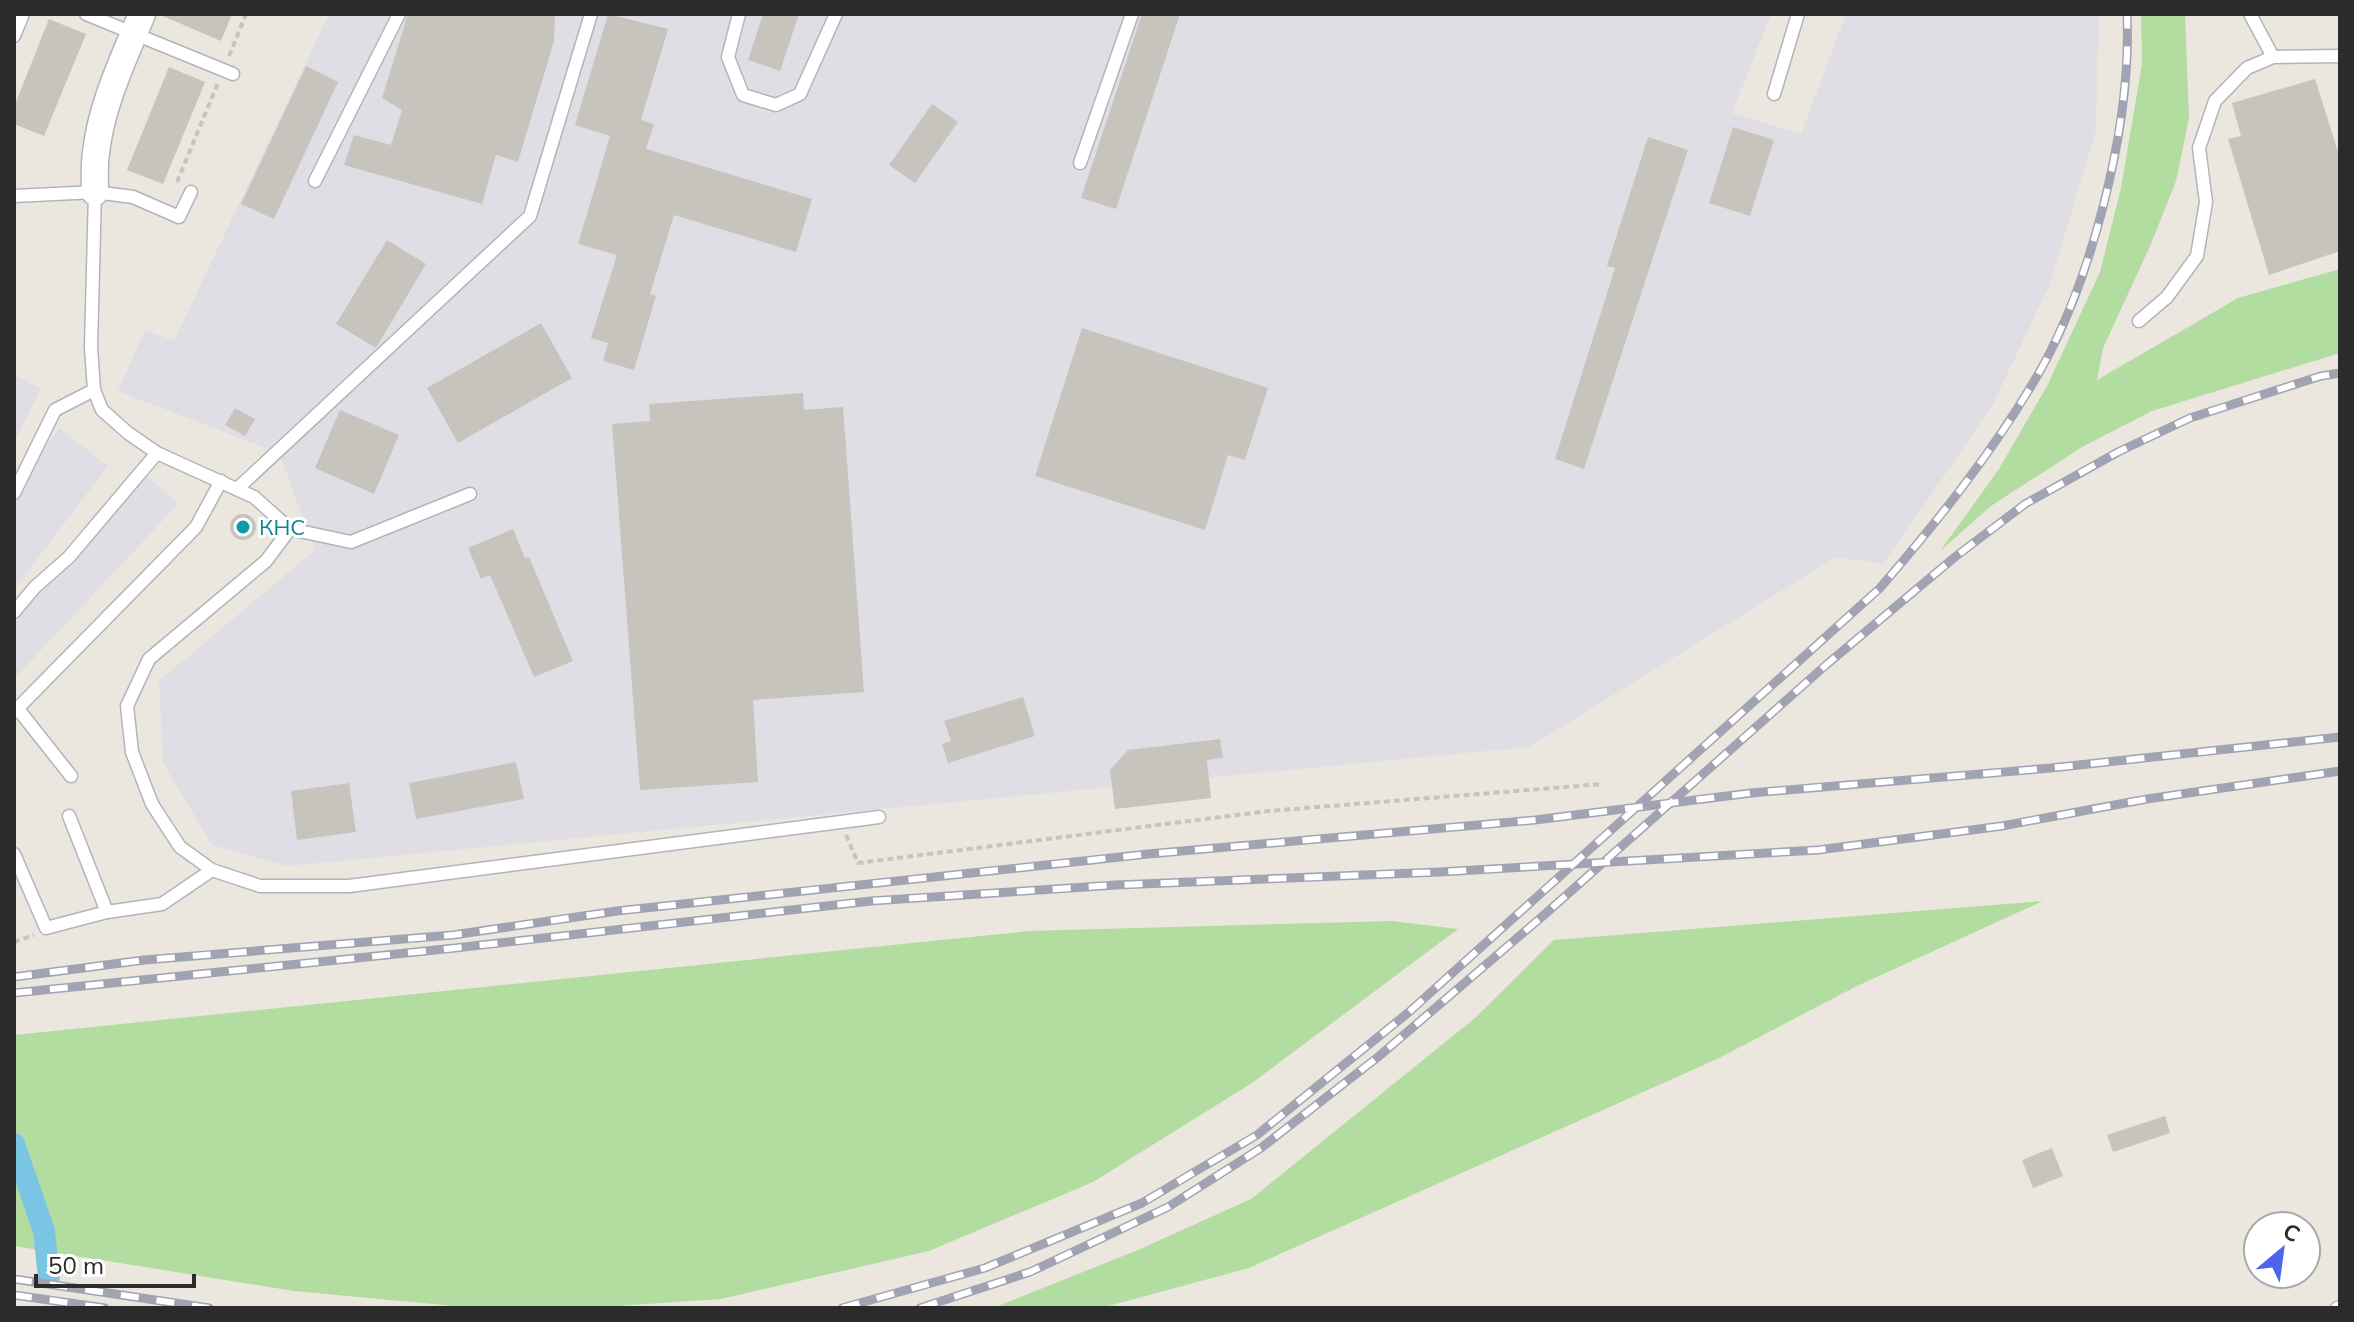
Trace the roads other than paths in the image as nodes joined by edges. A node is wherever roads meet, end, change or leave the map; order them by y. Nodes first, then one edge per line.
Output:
1 (23, 14) edge
2 (86, 14) edge
3 (399, 14) edge
4 (591, 14) edge
5 (739, 14) edge
6 (836, 14) edge
7 (1132, 14) edge
8 (1798, 14) edge
9 (2250, 14) edge
10 (138, 24) edge
11 (14, 36) edge
12 (2340, 56) edge
13 (2273, 57) junction
14 (228, 72) road end
15 (1774, 94) dead end
16 (1080, 163) dead end
17 (315, 181) dead end
18 (95, 192) junction
19 (191, 192) dead end
20 (14, 196) edge
21 (2139, 321) dead end
22 (94, 390) junction
23 (157, 453) junction
24 (221, 481) junction
25 (237, 489) junction
26 (14, 493) edge
27 (470, 494) dead end
28 (290, 529) junction
29 (14, 612) edge
30 (16, 710) edge
31 (71, 776) dead end
32 (69, 816) dead end
33 (879, 817) dead end
34 (14, 854) edge
35 (212, 870) junction
36 (107, 912) junction

1 - 11 lane
2 - 10 lane
3 - 17 lane
4 - 25 lane
5 - 6 lane
7 - 16 lane
8 - 15 lane
9 - 13 lane
10 - 14 lane
10 - 18 street
12 - 13 lane
13 - 21 lane
18 - 19 lane
18 - 20 lane
18 - 22 lane
22 - 23 lane
22 - 26 lane
23 - 24 lane
23 - 29 lane
24 - 25 lane
24 - 30 lane
25 - 28 lane
27 - 28 lane
28 - 35 lane
30 - 31 lane
32 - 36 lane
33 - 35 lane
34 - 36 lane
35 - 36 lane

